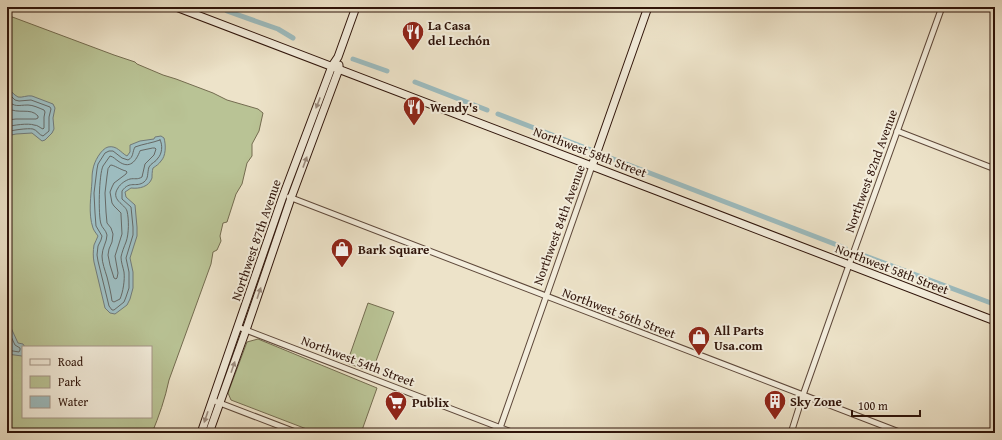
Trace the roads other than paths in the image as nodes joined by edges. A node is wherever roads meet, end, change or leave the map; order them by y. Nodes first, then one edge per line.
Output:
1 (176, 7) edge
2 (356, 7) edge
3 (648, 7) edge
4 (942, 7) edge
5 (338, 57) junction
6 (332, 66) junction
7 (339, 69) junction
8 (897, 131) junction
9 (592, 166) junction
10 (995, 169) edge
11 (284, 196) junction
12 (291, 198) junction
13 (849, 265) junction
14 (546, 297) junction
15 (995, 322) edge
16 (238, 327) junction
17 (246, 330) junction
18 (803, 395) junction
19 (212, 400) junction
20 (220, 403) junction
21 (500, 428) junction
22 (201, 433) edge
23 (209, 433) edge
24 (298, 433) edge
25 (514, 433) edge
26 (791, 433) edge
27 (902, 433) edge

1 - 6 main road, Northwest 58th Street
2 - 5 main road, Northwest 87th Avenue
3 - 9 main road, Northwest 84th Avenue
4 - 8 street, Northwest 82nd Avenue
5 - 6 main road, Northwest 87th Avenue
5 - 7 main road, Northwest 87th Avenue
6 - 7 main road, Northwest 58th Street
6 -> 11 main road, Northwest 87th Avenue
7 - 9 main road, Northwest 58th Street
12 -> 7 main road, Northwest 87th Avenue
8 - 10 street
8 - 13 street, Northwest 82nd Avenue
9 - 13 main road, Northwest 58th Street
9 - 14 street, Northwest 84th Avenue
11 - 12 street, Northwest 56th Street
11 - 16 main road, Northwest 87th Avenue
12 - 14 street, Northwest 56th Street
17 -> 12 main road, Northwest 87th Avenue
13 - 15 main road, Northwest 58th Street
13 - 18 street, Northwest 82nd Avenue
14 - 18 street, Northwest 56th Street
14 - 21 street, Northwest 84th Avenue
16 - 17 street, Northwest 54th Street
16 - 19 main road, Northwest 87th Avenue
20 -> 17 main road, Northwest 87th Avenue
17 - 21 street, Northwest 54th Street
18 - 26 street, Northwest 82nd Avenue
18 - 27 street, Northwest 56th Street
19 - 20 street
19 -> 22 main road, Northwest 87th Avenue
20 - 23 main road, Northwest 87th Avenue
20 - 24 street
21 - 25 street, Northwest 54th Street

